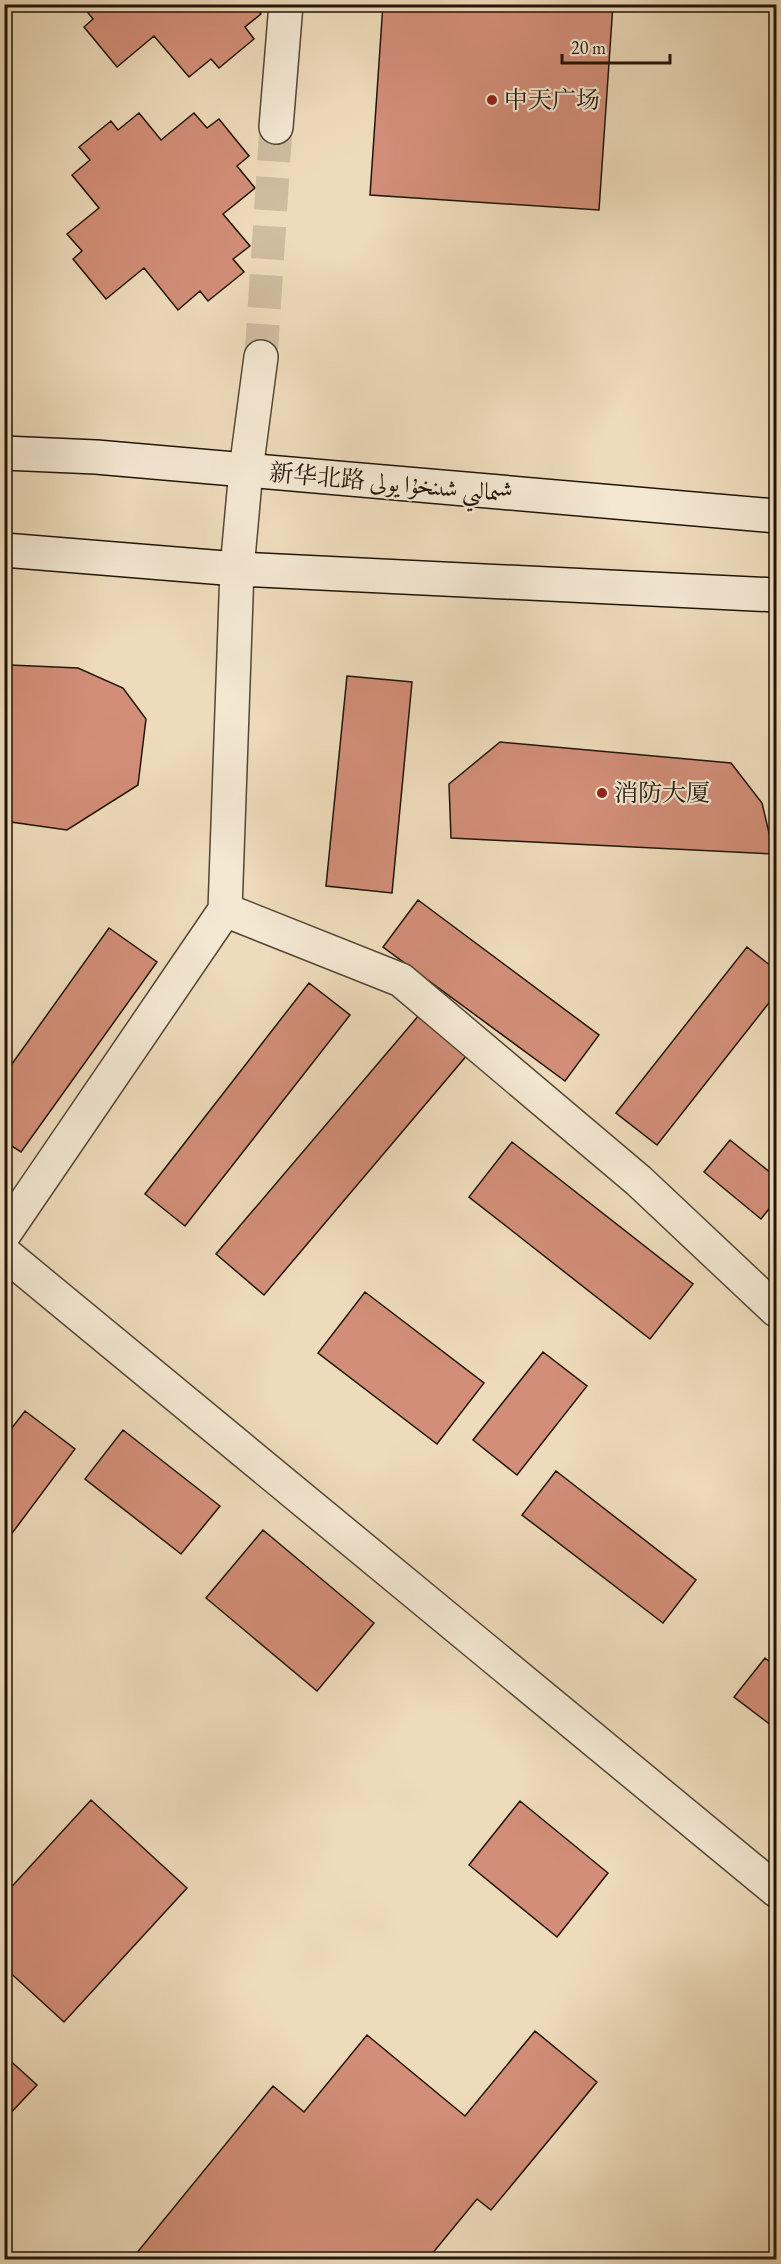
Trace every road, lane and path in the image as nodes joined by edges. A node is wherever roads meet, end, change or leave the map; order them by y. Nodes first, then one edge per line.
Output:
1 (286, 4) edge
2 (276, 127) tunnel mouth
3 (261, 357) tunnel mouth
4 (4, 453) edge
5 (246, 470) junction
6 (777, 516) edge
7 (4, 550) edge
8 (237, 569) junction
9 (777, 595) edge
10 (225, 910) junction
11 (4, 1234) edge
12 (4, 1253) edge
13 (777, 1310) edge
14 (777, 1890) edge

1 - 2 street
3 - 5 street
4 - 5 street, 新华北路 شىمالىي شىنخۇا يولى
5 - 6 street, 新华北路 شىمالىي شىنخۇا يولى
5 - 8 street
7 - 8 street
8 - 9 street
8 - 10 street
10 - 11 street
10 - 13 street
12 - 14 street

